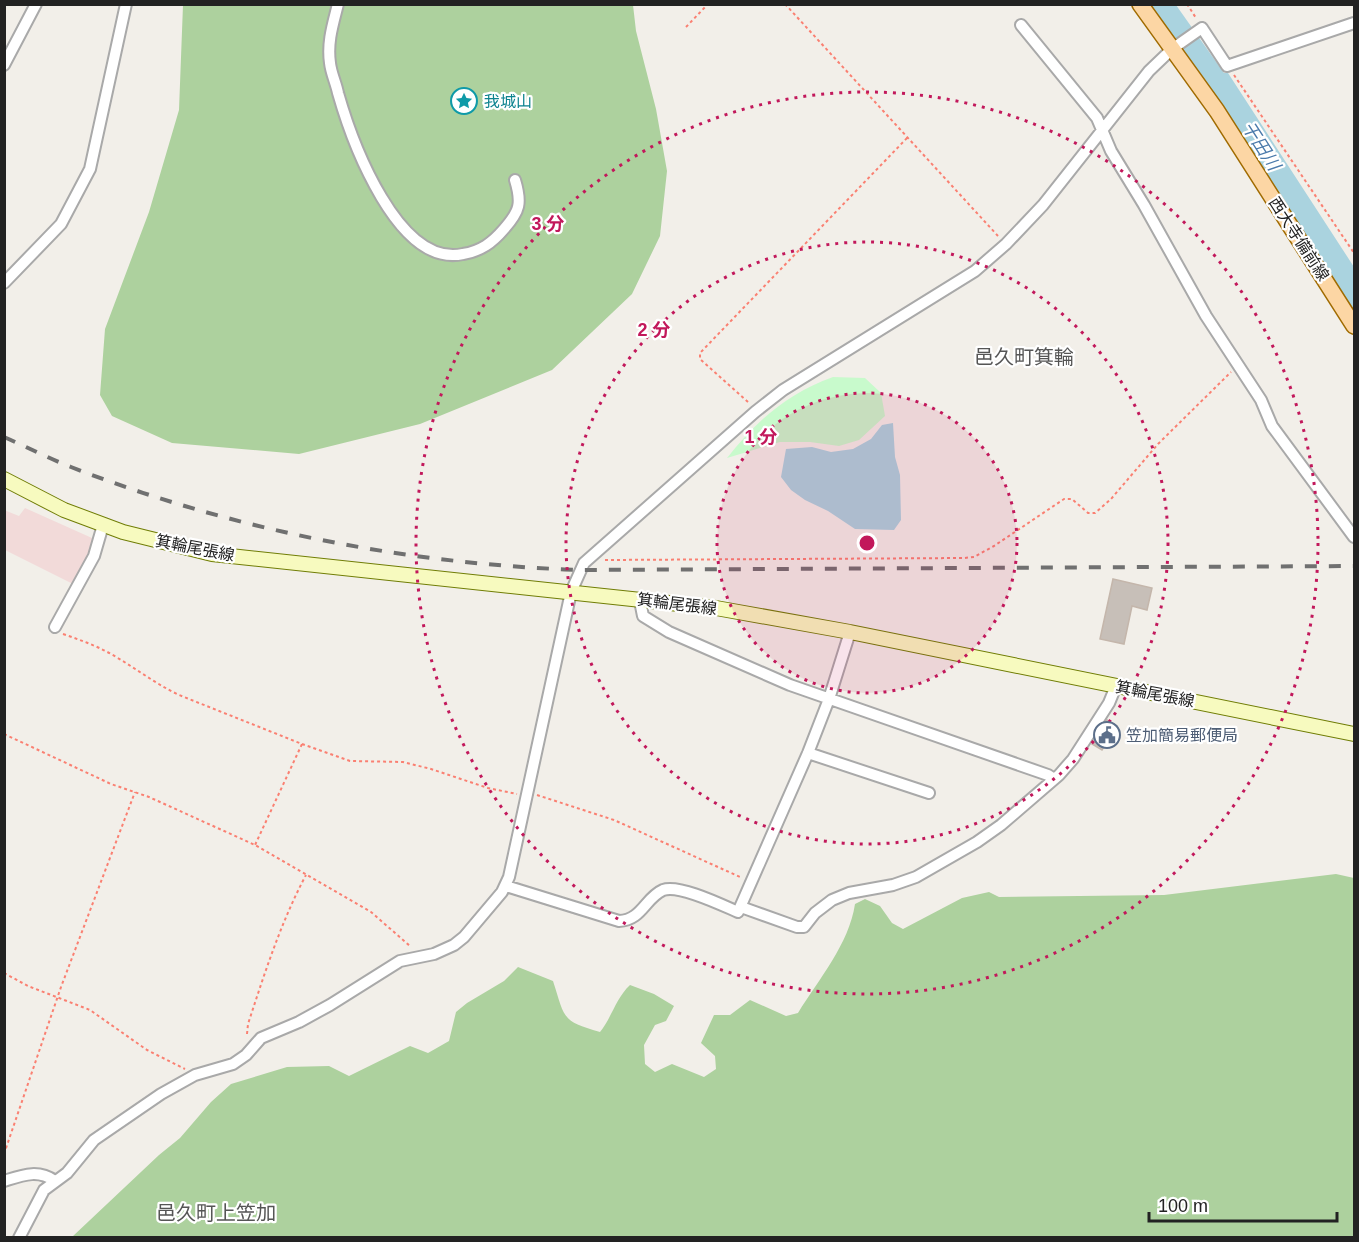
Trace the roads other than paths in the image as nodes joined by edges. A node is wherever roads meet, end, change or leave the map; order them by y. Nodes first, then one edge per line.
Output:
1 (36, 4) edge
2 (126, 4) edge
3 (338, 4) edge
4 (1140, 4) edge
5 (1354, 23) edge
6 (1021, 25) dead end
7 (1174, 48) junction
8 (4, 65) edge
9 (1102, 129) junction
10 (515, 180) dead end
11 (4, 284) edge
12 (1354, 326) edge
13 (4, 479) edge
14 (103, 525) junction
15 (1354, 537) edge
16 (571, 592) junction
17 (643, 600) junction
18 (55, 627) road end
19 (850, 632) junction
20 (1116, 686) junction
21 (829, 699) junction
22 (1354, 734) edge
23 (808, 753) junction
24 (1054, 779) junction
25 (929, 793) dead end
26 (506, 886) junction
27 (741, 907) junction
28 (4, 1181) edge
29 (55, 1181) junction
30 (20, 1238) edge

1 - 8 street
2 - 11 street
3 - 10 street
4 - 7 main road, 西大寺備前線
5 - 7 street
6 - 9 street
7 - 9 street
7 - 12 main road, 西大寺備前線
9 - 15 street
9 - 16 street
13 - 14 main road, 箕輪尾張線
14 - 16 main road, 箕輪尾張線
14 - 18 street
16 - 17 main road, 箕輪尾張線
16 - 26 street
17 - 19 main road, 箕輪尾張線
17 - 21 street
19 - 20 main road, 箕輪尾張線
19 - 21 street
20 - 22 main road, 箕輪尾張線
20 - 24 street
21 - 23 street
21 - 24 street
23 - 25 street
23 - 27 street
24 - 27 street
26 - 27 street
26 - 29 street
28 - 29 street
29 - 30 street

